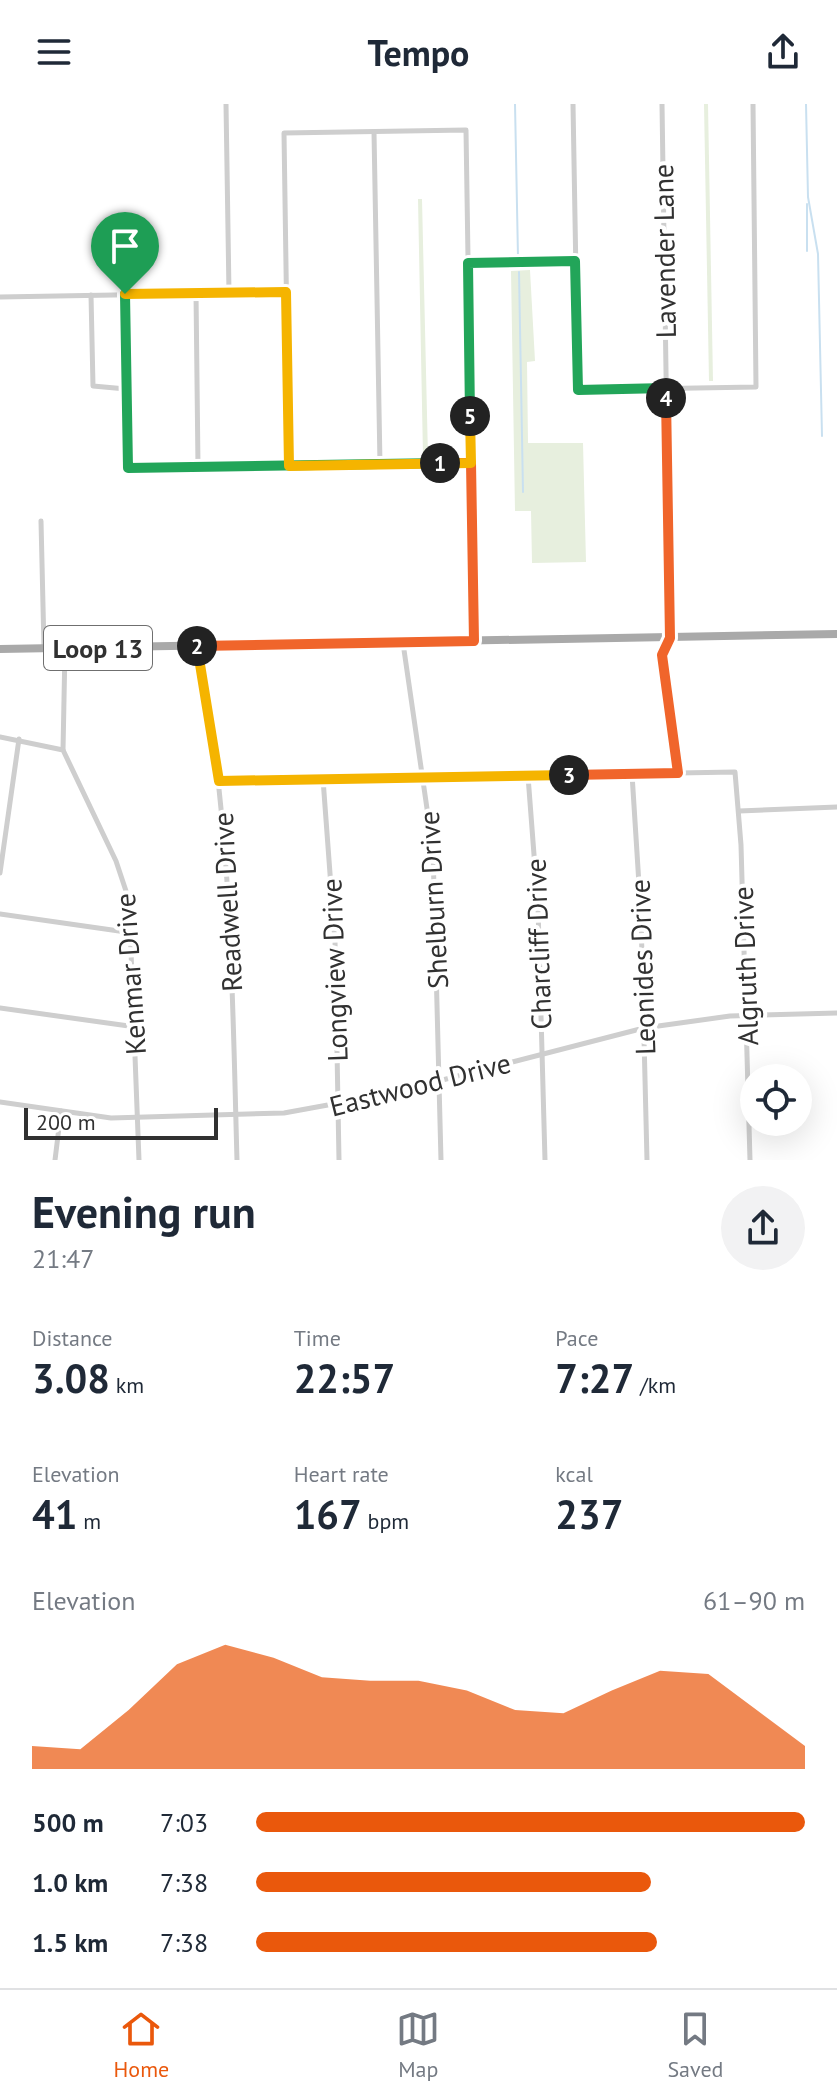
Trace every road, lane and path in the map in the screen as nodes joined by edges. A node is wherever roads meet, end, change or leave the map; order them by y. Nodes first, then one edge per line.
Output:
1 (226, 104) edge
2 (573, 104) edge
3 (662, 104) edge
4 (753, 104) edge
5 (374, 132) junction
6 (575, 261) junction
7 (468, 263) junction
8 (286, 292) junction
9 (196, 293) junction
10 (229, 293) junction
11 (125, 294) junction
12 (91, 295) junction
13 (0, 297) edge
14 (666, 388) junction
15 (126, 389) junction
16 (471, 463) junction
17 (380, 464) junction
18 (289, 466) junction
19 (198, 467) junction
20 (41, 521) dead end
21 (837, 634) edge
22 (670, 638) junction
23 (474, 641) junction
24 (403, 643) junction
25 (197, 645) junction
26 (0, 649) edge
27 (44, 649) junction
28 (65, 649) junction
29 (0, 737) edge
30 (19, 739) junction
31 (63, 750) junction
32 (678, 773) junction
33 (632, 774) junction
34 (528, 776) junction
35 (425, 777) junction
36 (323, 779) junction
37 (219, 781) junction
38 (837, 807) edge
39 (739, 811) junction
40 (0, 873) edge
41 (0, 914) edge
42 (133, 933) junction
43 (0, 1008) edge
44 (837, 1013) edge
45 (746, 1015) junction
46 (136, 1027) junction
47 (644, 1028) junction
48 (542, 1053) junction
49 (440, 1081) junction
50 (0, 1102) edge
51 (338, 1106) junction
52 (61, 1111) junction
53 (236, 1116) junction
54 (138, 1118) junction
55 (55, 1160) edge
56 (139, 1160) edge
57 (237, 1160) edge
58 (339, 1160) edge
59 (441, 1160) edge
60 (545, 1160) edge
61 (647, 1160) edge
62 (750, 1160) edge

1 - 10 street
2 - 6 street
3 - 14 street, Lavender Lane
4 - 14 street
5 - 7 street
5 - 8 street
5 - 17 street
6 - 7 street
6 - 14 street
7 - 16 street
8 - 10 street
8 - 18 street
9 - 10 street
9 - 11 street
9 - 19 street
11 - 12 street
11 - 15 street
12 - 13 street
12 - 15 street
14 - 22 street, Lavender Lane
15 - 19 street
16 - 17 street
16 - 23 street
17 - 18 street
18 - 19 street
20 - 27 street
21 - 22 main road, Loop 13
22 - 23 main road, Loop 13
22 - 32 street
23 - 24 main road, Loop 13
24 - 25 main road, Loop 13
24 - 35 street, Shelburn Drive
25 - 28 main road, Loop 13
25 - 37 street, Readwell Drive
26 - 27 main road, Loop 13
27 - 28 main road, Loop 13
28 - 31 street
29 - 30 street
30 - 31 street
30 - 40 street
31 - 42 street, Kenmar Drive
32 - 33 street
32 - 39 street, Algruth Drive
33 - 34 street
33 - 47 street, Leonides Drive
34 - 35 street
34 - 48 street, Charcliff Drive
35 - 36 street
35 - 49 street, Shelburn Drive
36 - 37 street
36 - 51 street, Longview Drive
37 - 53 street, Readwell Drive
38 - 39 street
39 - 45 street, Algruth Drive
41 - 42 street
42 - 46 street, Kenmar Drive
43 - 46 street
44 - 45 street, Eastwood Drive
45 - 47 street, Eastwood Drive
45 - 62 street, Algruth Drive
46 - 54 street, Kenmar Drive
47 - 48 street, Eastwood Drive
47 - 61 street, Leonides Drive
48 - 49 street, Eastwood Drive
48 - 60 street, Charcliff Drive
49 - 51 street, Eastwood Drive
49 - 59 street, Shelburn Drive
50 - 52 street, Eastwood Drive
51 - 53 street, Eastwood Drive
51 - 58 street, Longview Drive
52 - 54 street, Eastwood Drive
52 - 55 street
53 - 54 street, Eastwood Drive
53 - 57 street, Readwell Drive
54 - 56 street, Kenmar Drive

